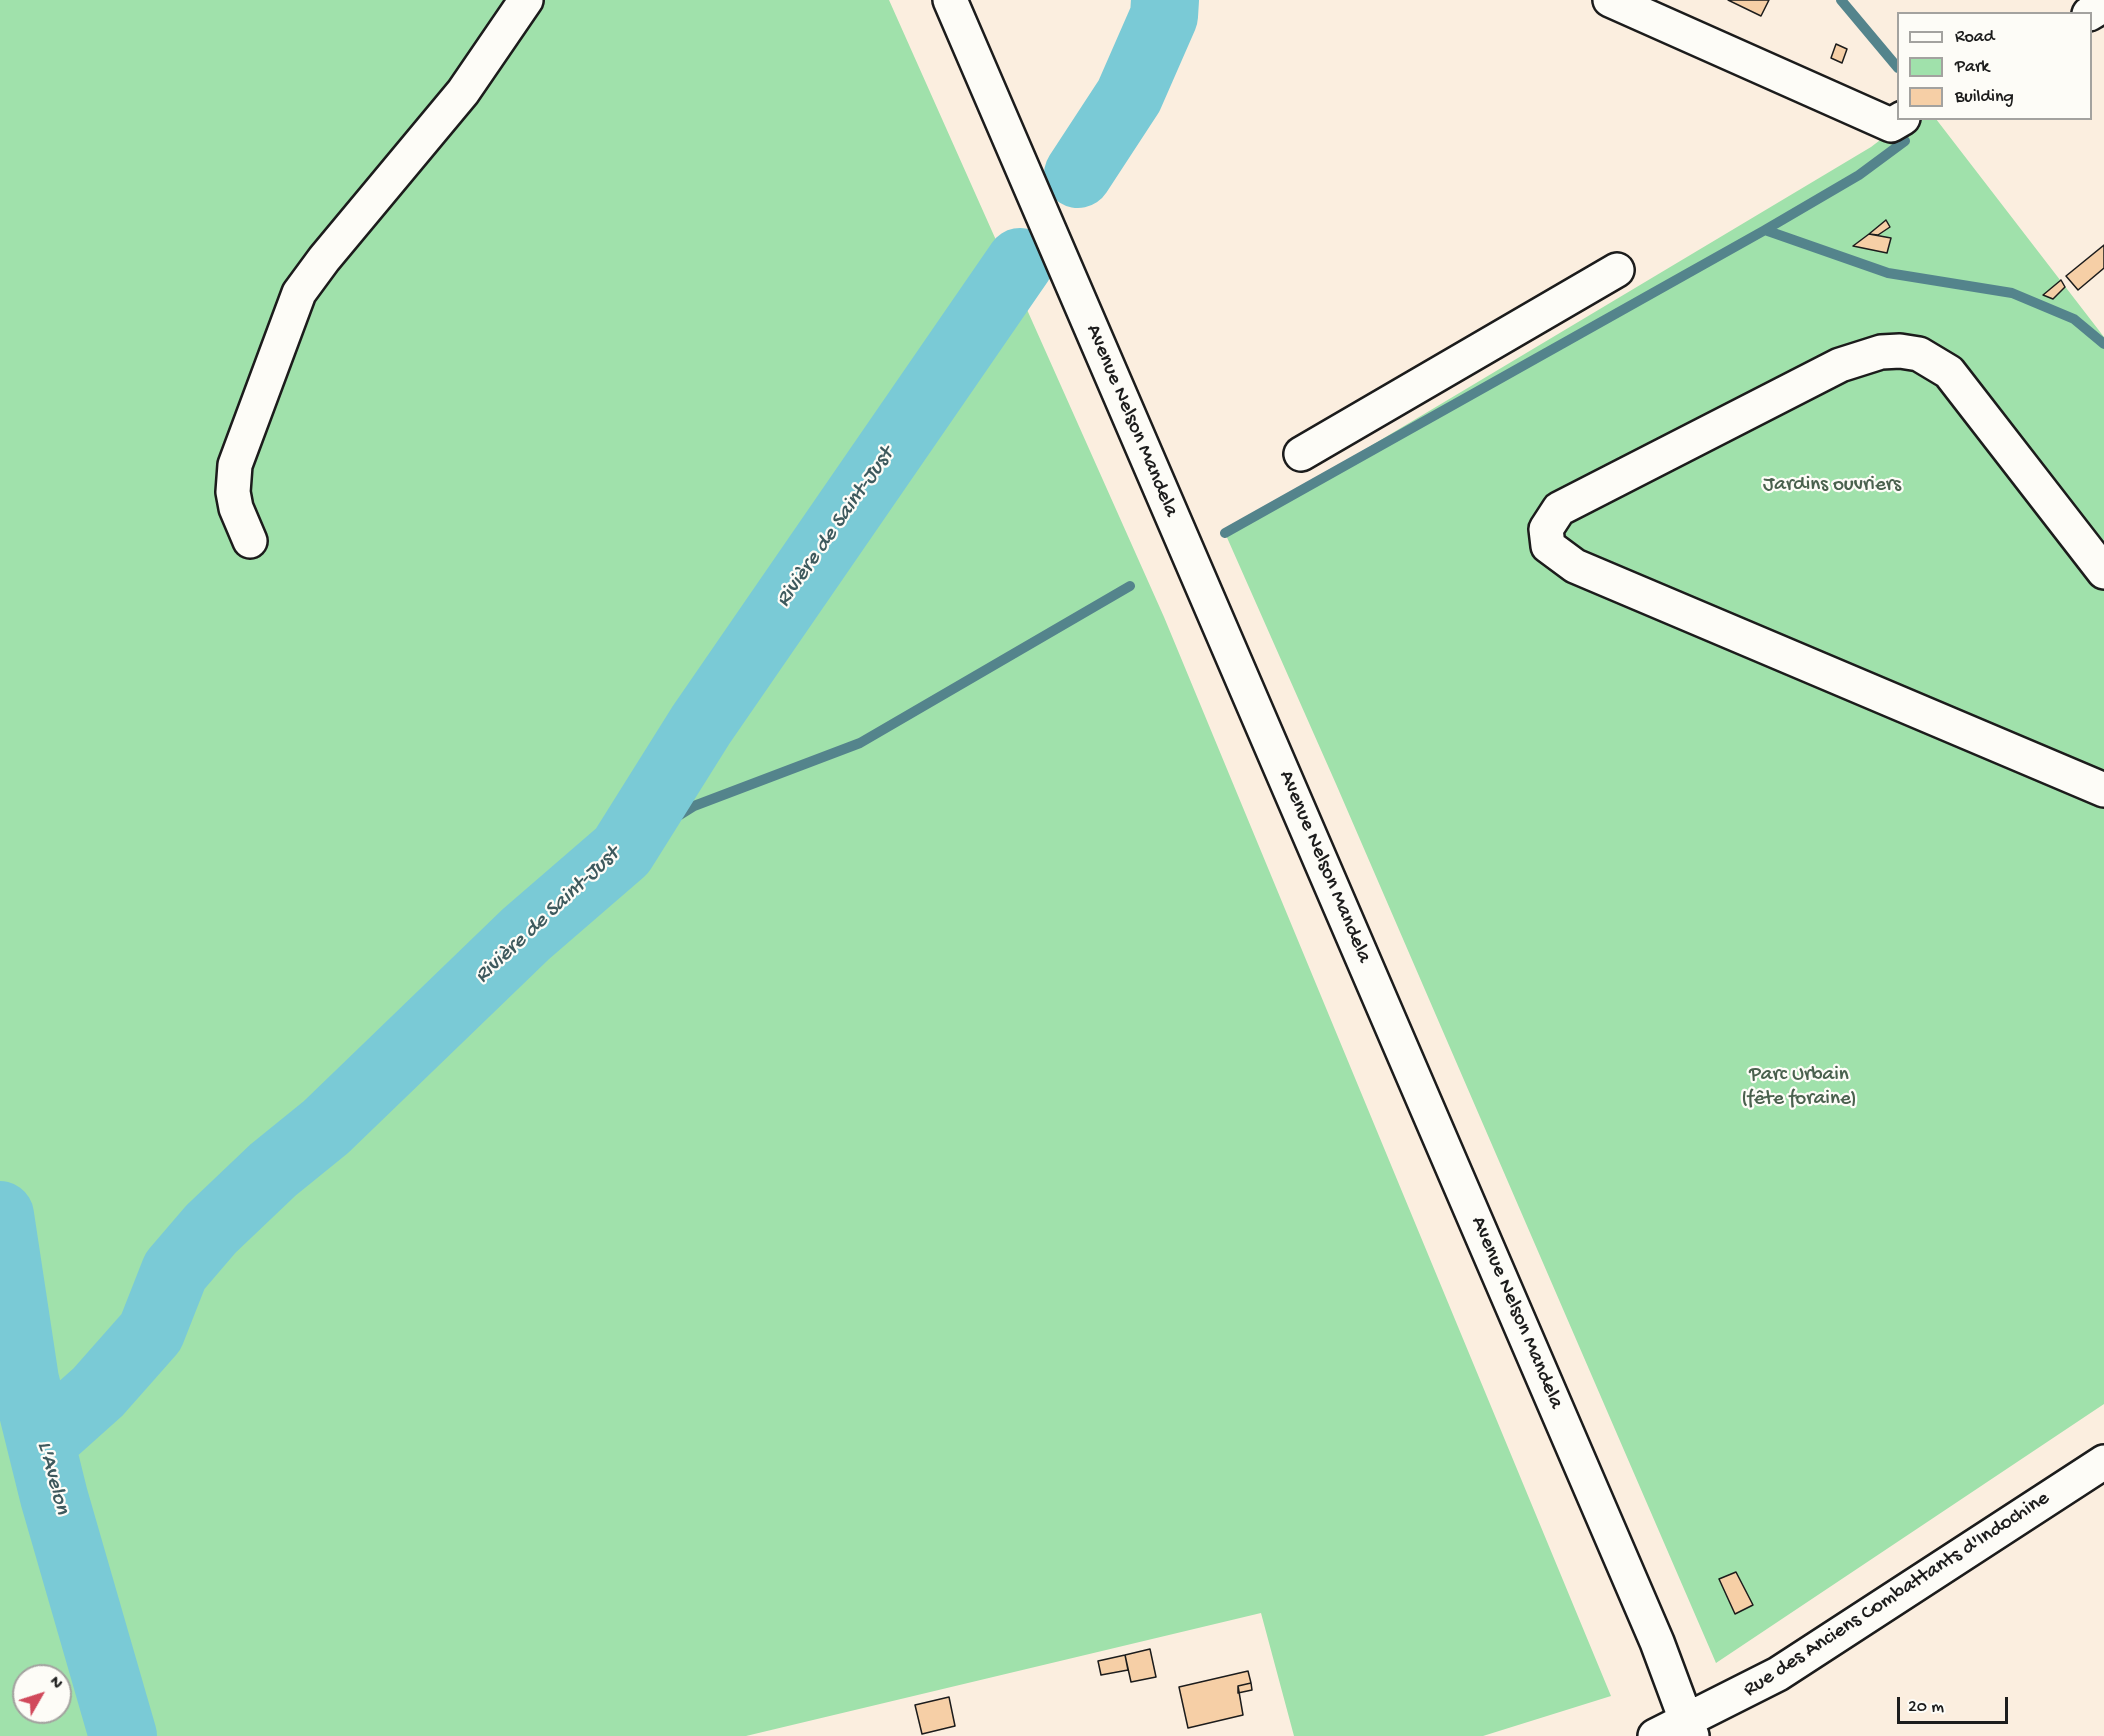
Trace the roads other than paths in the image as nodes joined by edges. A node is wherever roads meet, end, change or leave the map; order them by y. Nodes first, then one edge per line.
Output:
1 (526, 0) edge
2 (950, 0) edge
3 (1610, 0) edge
4 (1900, 120) edge
5 (1617, 270) dead end
6 (1301, 454) dead end
7 (250, 541) dead end
8 (2104, 572) edge
9 (2104, 790) edge
10 (2104, 1462) edge
11 (1690, 1729) edge
12 (1655, 1736) edge

1 - 7 street
2 - 11 street, Avenue Nelson Mandela
3 - 4 street
5 - 6 street
8 - 9 street
10 - 11 street, Rue des Anciens Combattants d'Indochine
11 - 12 street, Rue des Anciens Combattants d'Indochine

